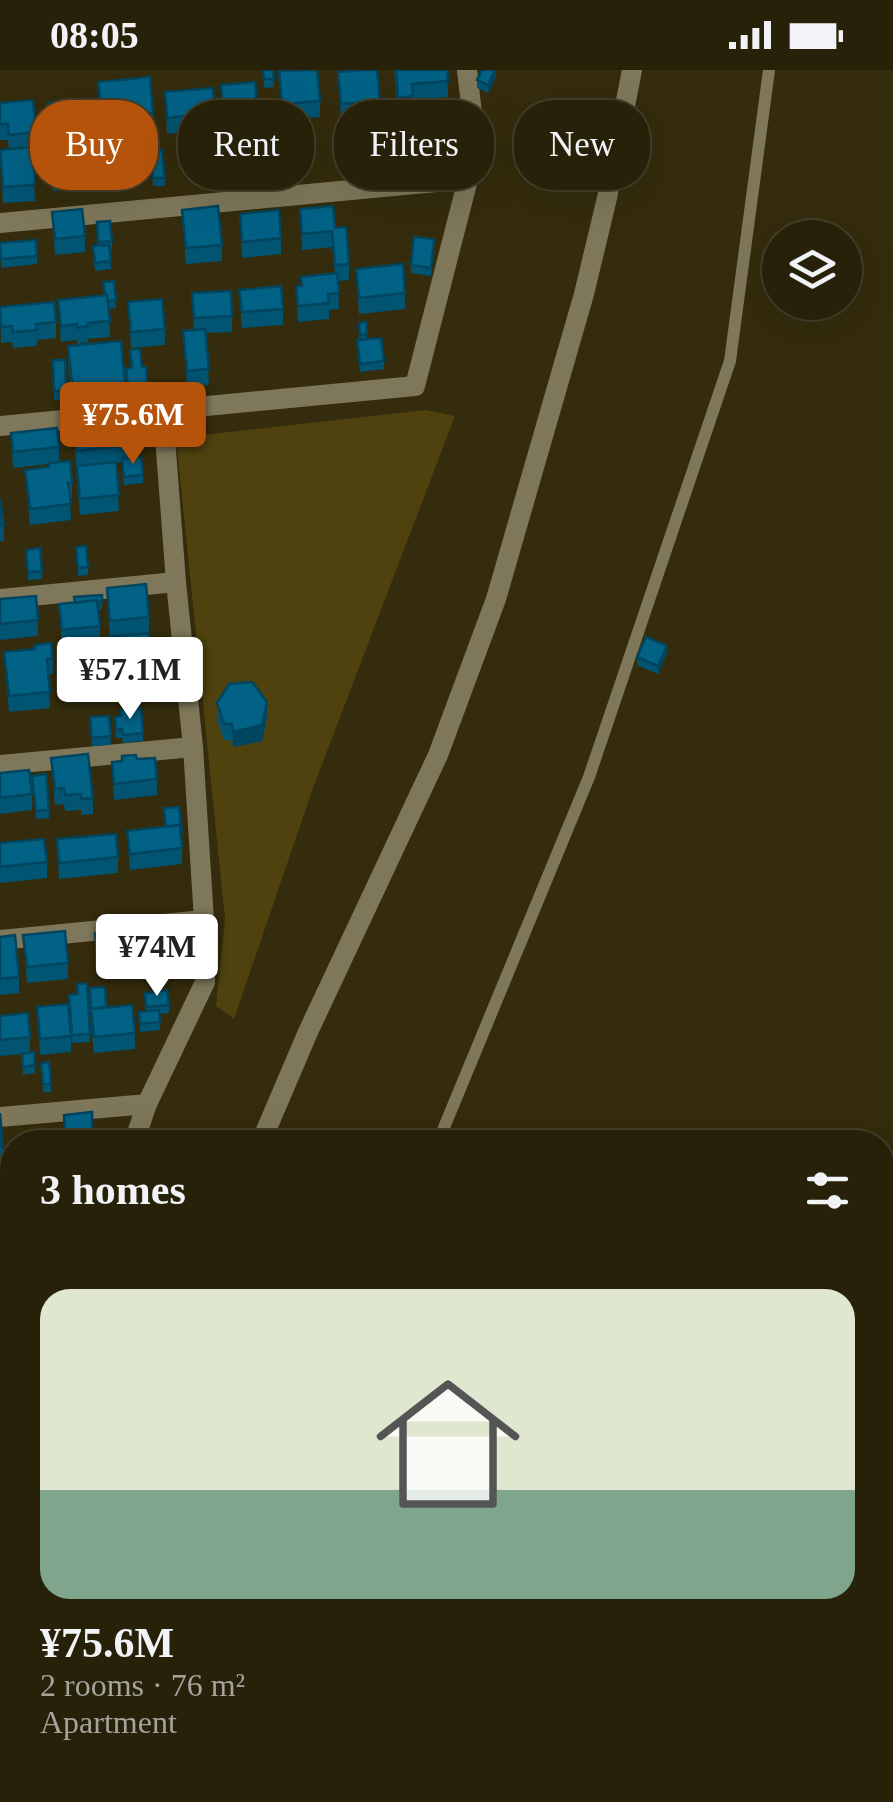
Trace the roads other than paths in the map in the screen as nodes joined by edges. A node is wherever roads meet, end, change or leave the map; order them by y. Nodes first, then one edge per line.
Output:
1 (467, 70) edge
2 (632, 70) edge
3 (770, 70) edge
4 (470, 100) edge
5 (351, 190) edge
6 (465, 190) edge
7 (0, 223) edge
8 (163, 411) junction
9 (0, 426) edge
10 (176, 582) junction
11 (0, 599) edge
12 (193, 747) junction
13 (0, 765) edge
14 (204, 920) junction
15 (0, 940) edge
16 (146, 1104) junction
17 (0, 1117) edge
18 (138, 1130) edge
19 (266, 1130) edge
20 (443, 1130) edge

1 - 4 street
2 - 19 street
3 - 20 lane
5 - 7 street
6 - 8 street
8 - 9 street
8 - 10 street
10 - 11 street
10 - 12 street
12 - 13 street
12 - 14 street
14 - 15 street
14 - 16 street
16 - 17 street
16 - 18 street

